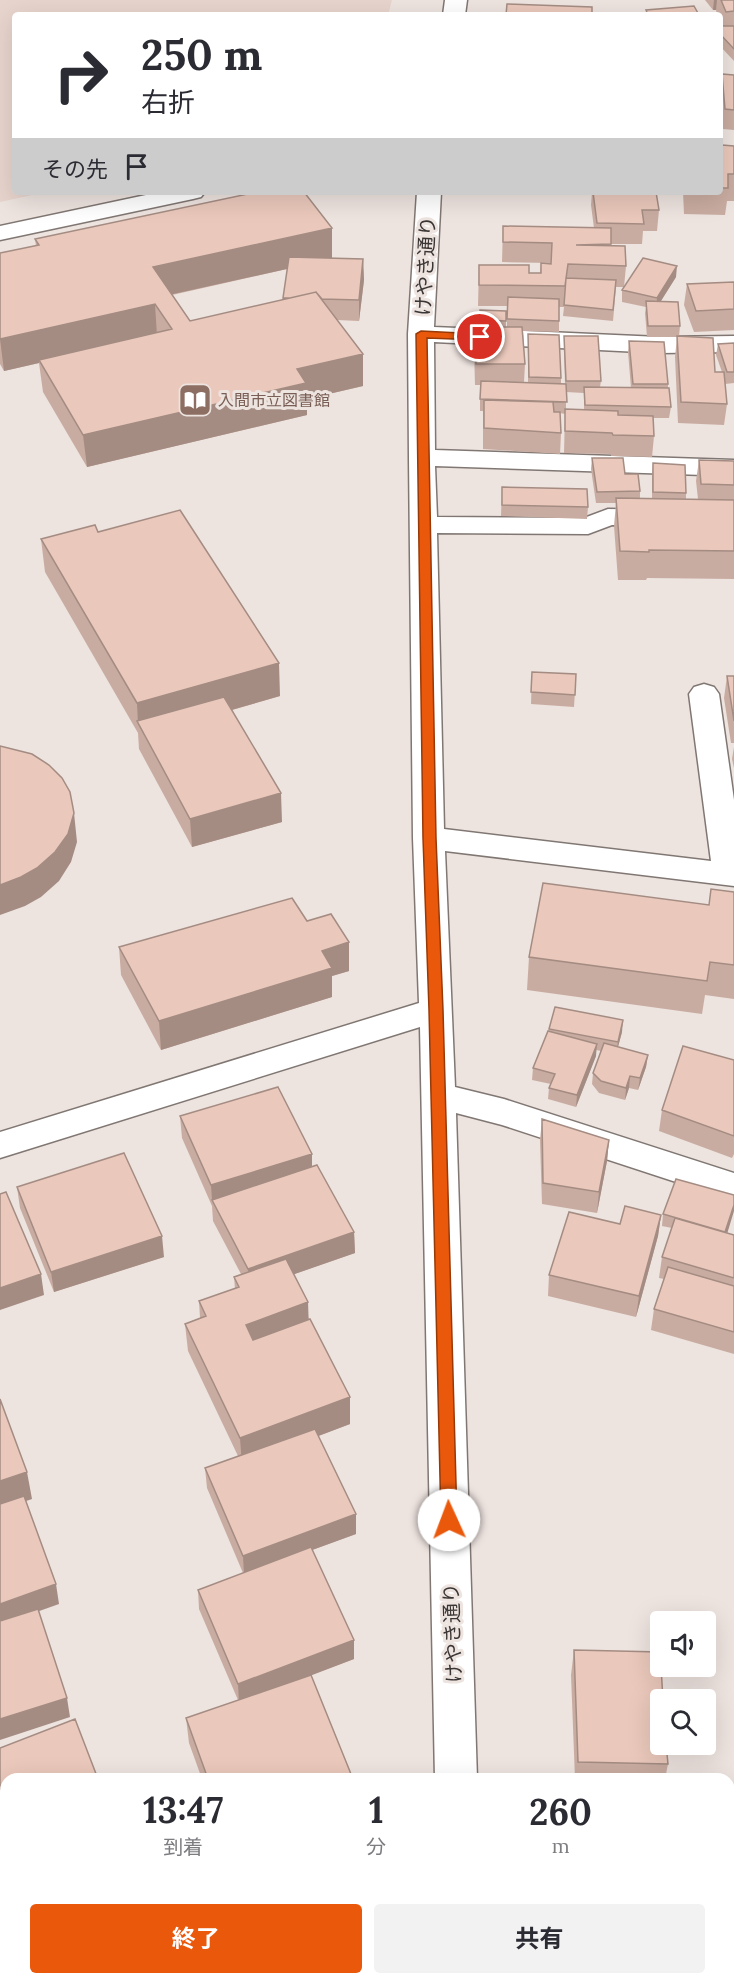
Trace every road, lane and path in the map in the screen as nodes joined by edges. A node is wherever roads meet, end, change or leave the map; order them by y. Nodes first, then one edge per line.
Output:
1 (179, 195) edge
2 (429, 195) edge
3 (0, 233) edge
4 (421, 334) junction
5 (734, 344) edge
6 (422, 458) junction
7 (734, 468) edge
8 (734, 519) edge
9 (423, 525) junction
10 (704, 694) dead end
11 (429, 838) junction
12 (731, 875) edge
13 (436, 1010) junction
14 (437, 1095) junction
15 (0, 1145) edge
16 (734, 1187) edge
17 (456, 1773) edge

1 - 3 street
2 - 4 street, けやき通り
4 - 5 street
4 - 6 street, けやき通り
6 - 7 street
6 - 9 street, けやき通り
8 - 9 street
9 - 11 street, けやき通り
10 - 12 street
11 - 12 street
11 - 13 street, けやき通り
13 - 14 street, けやき通り
13 - 15 street
14 - 16 street
14 - 17 street, けやき通り

